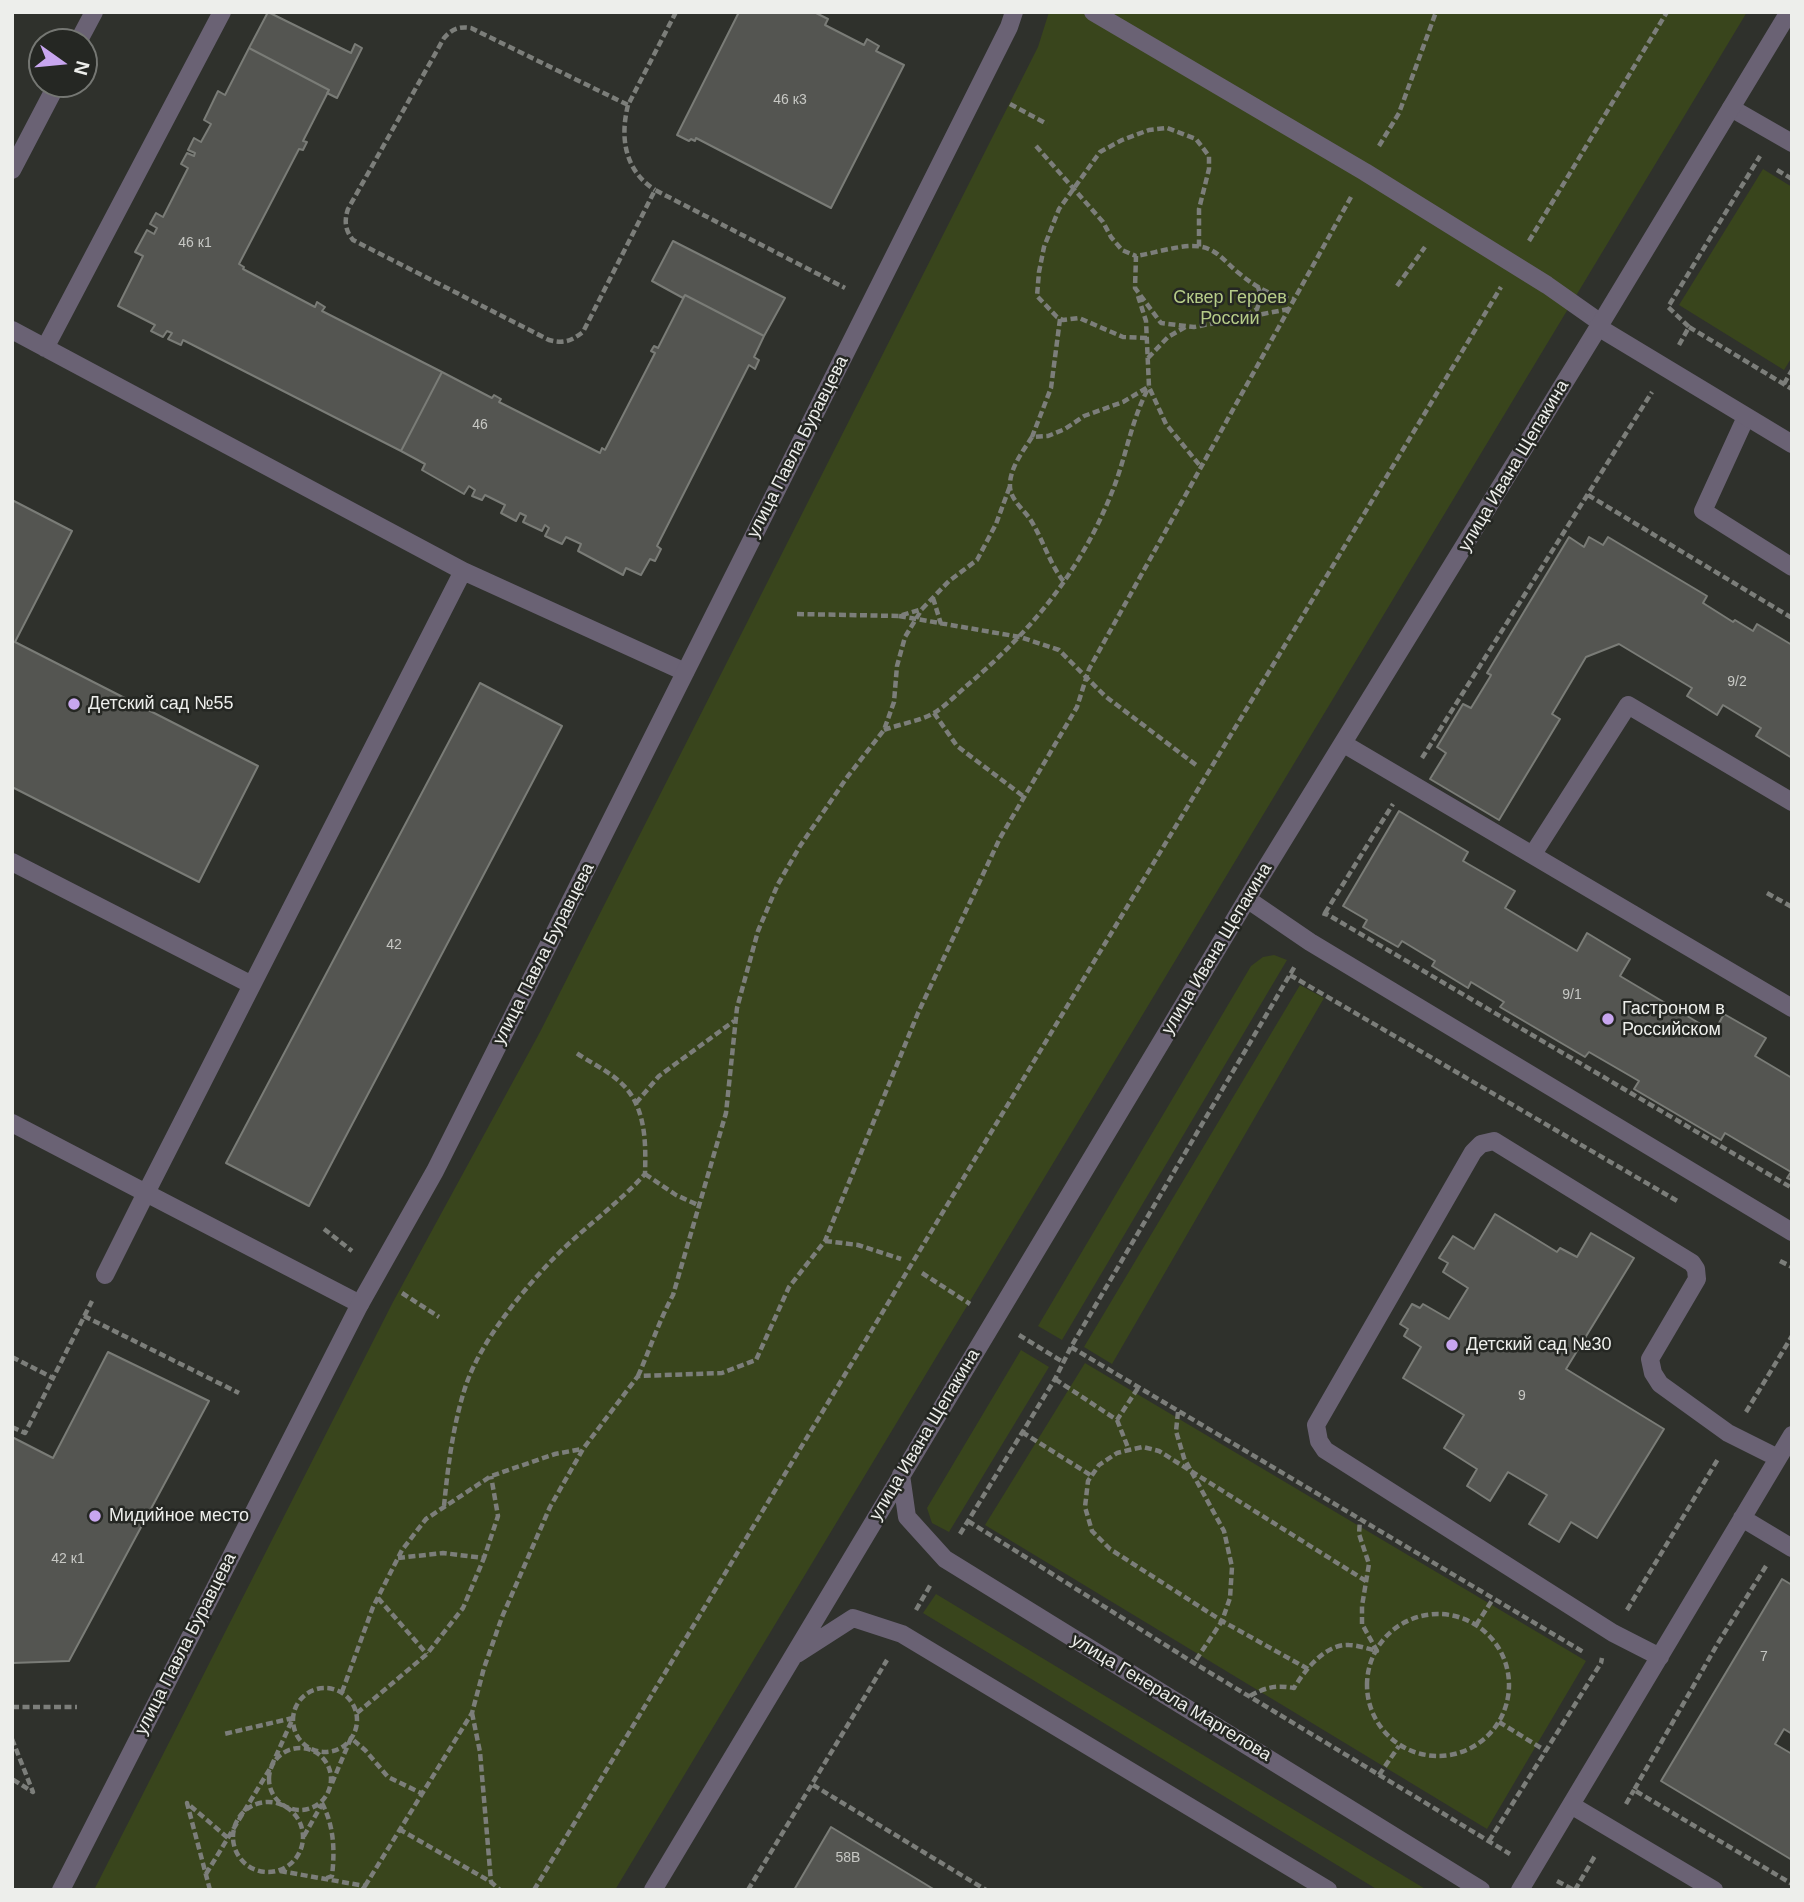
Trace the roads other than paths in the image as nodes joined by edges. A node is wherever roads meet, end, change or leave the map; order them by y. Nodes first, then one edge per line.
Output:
1 (94, 12) edge
2 (222, 12) edge
3 (1093, 12) edge
4 (1789, 12) edge
5 (1010, 14) edge
6 (85, 28) edge
7 (50, 98) edge
8 (1731, 108) junction
9 (1792, 144) edge
10 (12, 170) edge
11 (1600, 325) junction
12 (12, 330) edge
13 (45, 348) junction
14 (1746, 417) junction
15 (1792, 444) edge
16 (1792, 567) edge
17 (463, 571) junction
18 (685, 672) junction
19 (1344, 744) junction
20 (1792, 802) edge
21 (1533, 854) junction
22 (12, 862) edge
23 (1247, 899) junction
24 (252, 985) junction
25 (1792, 1008) edge
26 (12, 1123) edge
27 (146, 1193) junction
28 (1792, 1232) edge
29 (105, 1275) road end
30 (360, 1304) junction
31 (1792, 1435) edge
32 (1778, 1458) junction
33 (901, 1475) junction
34 (1742, 1518) junction
35 (1786, 1545) edge
36 (794, 1656) junction
37 (1660, 1657) junction
38 (1571, 1805) junction
39 (61, 1890) edge
40 (653, 1890) edge
41 (1328, 1890) edge
42 (1481, 1890) edge
43 (1520, 1890) edge
44 (1714, 1890) edge

1 - 6 street
2 - 13 street
3 - 11 street
4 - 8 street, улица Ивана Щепакина
5 - 18 street, улица Павла Буравцева
7 - 10 street
8 - 9 street
8 - 11 street, улица Ивана Щепакина
11 - 14 street
11 - 19 street, улица Ивана Щепакина
12 - 13 street
13 - 17 street
14 - 15 street
14 - 16 street
17 - 18 street
17 - 24 street
18 - 30 street, улица Павла Буравцева
19 - 21 street
19 - 23 street, улица Ивана Щепакина
20 - 21 street
21 - 25 street
22 - 24 street
23 - 28 street
23 - 33 street, улица Ивана Щепакина
24 - 27 street
26 - 27 street
27 - 29 street
27 - 30 street
30 - 39 street, улица Павла Буравцева
31 - 32 street
32 - 34 street
32 - 37 street
33 - 36 street, улица Ивана Щепакина
33 - 42 street, улица Генерала Маргелова
34 - 35 street
34 - 37 street
36 - 40 street, улица Ивана Щепакина
36 - 41 street
37 - 38 street
38 - 43 street
38 - 44 street

